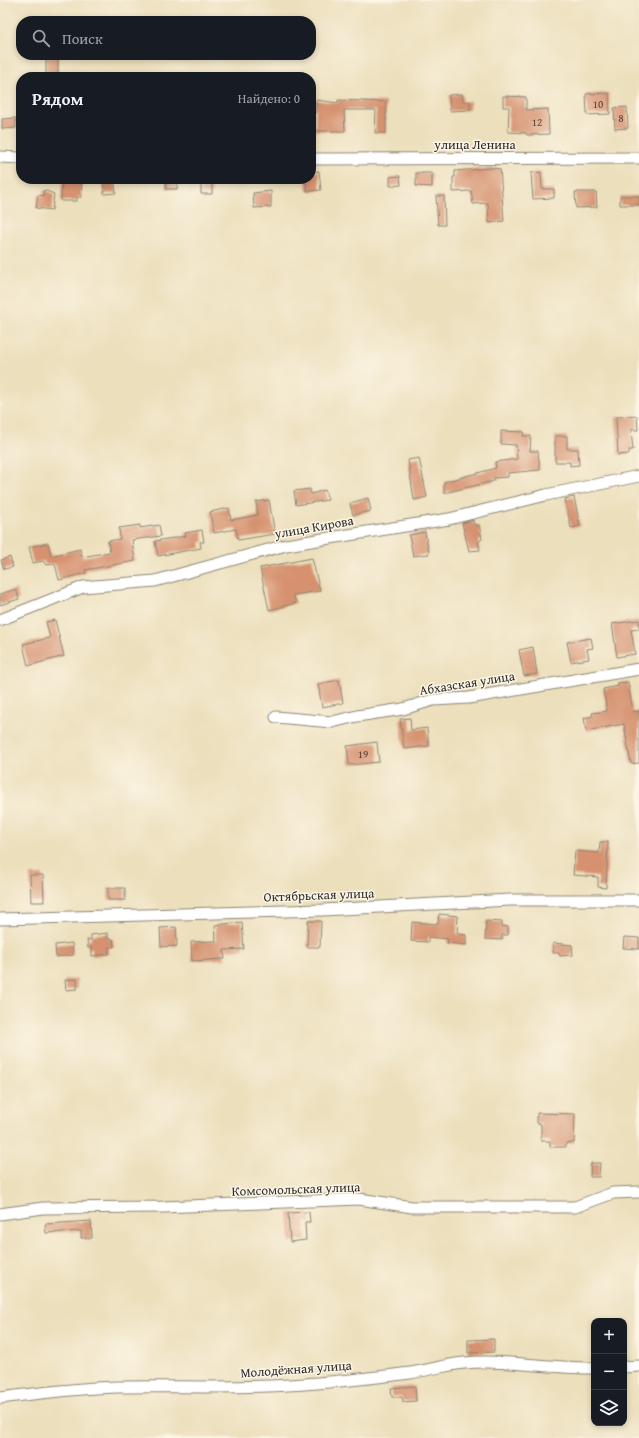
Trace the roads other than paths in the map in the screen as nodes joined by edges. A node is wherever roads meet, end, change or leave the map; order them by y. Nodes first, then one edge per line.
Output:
1 (0, 157) edge
2 (16, 158) edge
3 (639, 158) edge
4 (316, 159) edge
5 (639, 476) edge
6 (0, 620) edge
7 (639, 668) edge
8 (276, 717) dead end
9 (639, 900) edge
10 (0, 919) edge
11 (639, 1192) edge
12 (0, 1214) edge
13 (639, 1366) edge
14 (627, 1367) edge
15 (591, 1368) edge
16 (0, 1398) edge

1 - 2 street
3 - 4 street, улица Ленина
5 - 6 street, улица Кирова
7 - 8 street, Абхазская улица
9 - 10 street, Октябрьская улица
11 - 12 street, Комсомольская улица
13 - 14 street
15 - 16 street, Молодёжная улица

